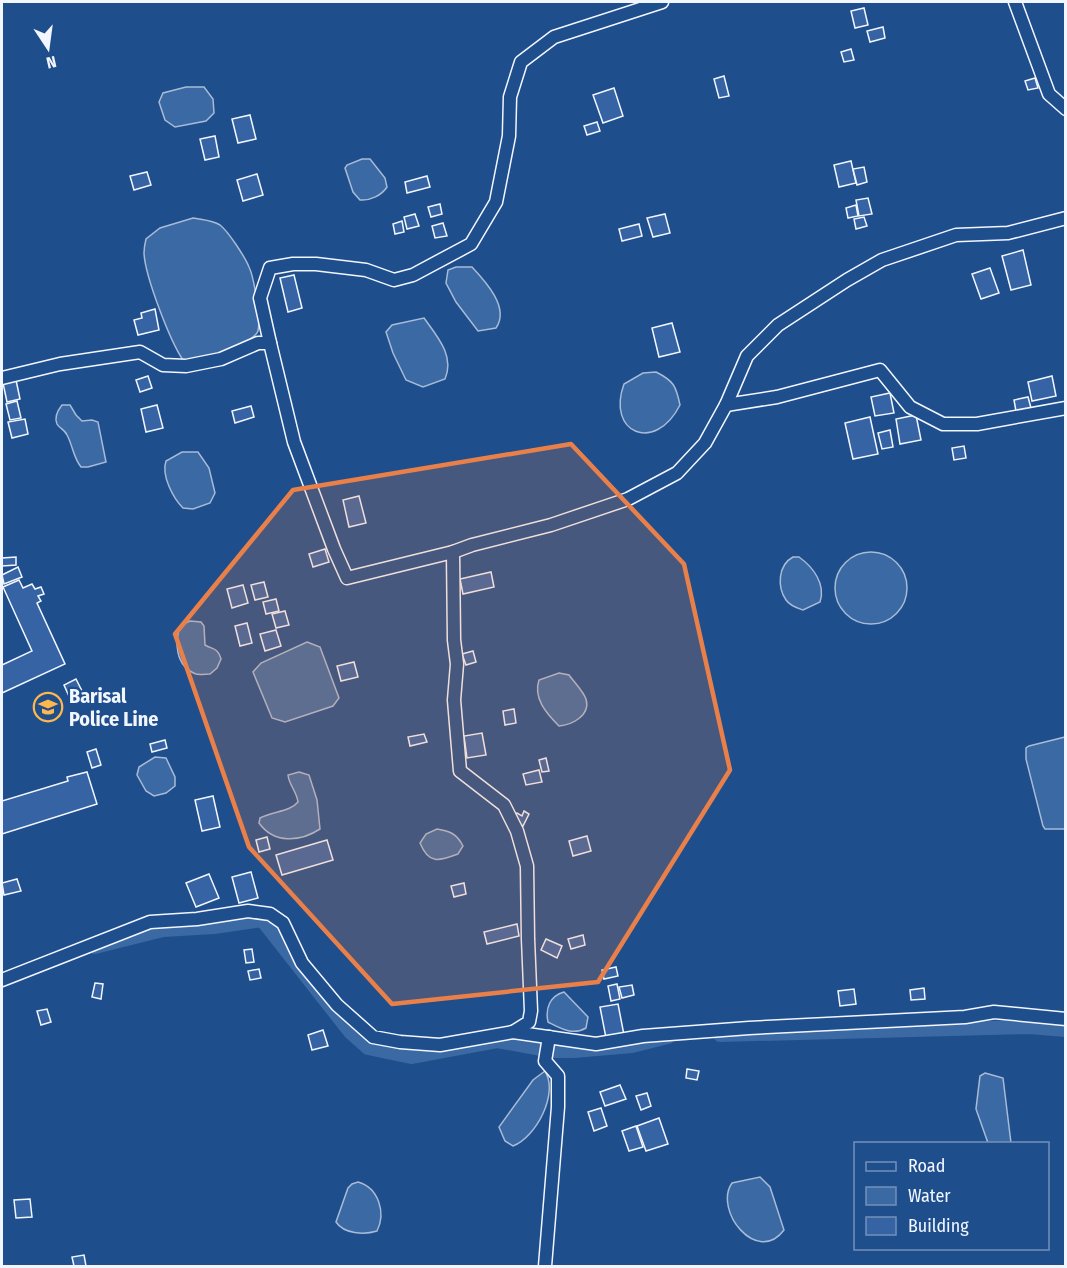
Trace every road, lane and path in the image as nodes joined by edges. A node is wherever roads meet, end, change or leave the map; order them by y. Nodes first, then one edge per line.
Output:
1 (662, 2) edge
2 (1015, 2) edge
3 (636, 6) edge
4 (1065, 109) edge
5 (1065, 218) edge
6 (270, 344) junction
7 (2, 378) edge
8 (726, 405) junction
9 (1065, 408) edge
10 (453, 552) junction
11 (2, 980) edge
12 (1065, 1019) edge
13 (513, 1032) junction
14 (549, 1038) junction
15 (545, 1266) edge

1 - 3 street
2 - 4 street
3 - 6 street
5 - 8 street
6 - 7 street
6 - 10 street
8 - 9 street
8 - 10 street
10 - 13 street
11 - 13 street
12 - 14 street
13 - 14 street
14 - 15 street

